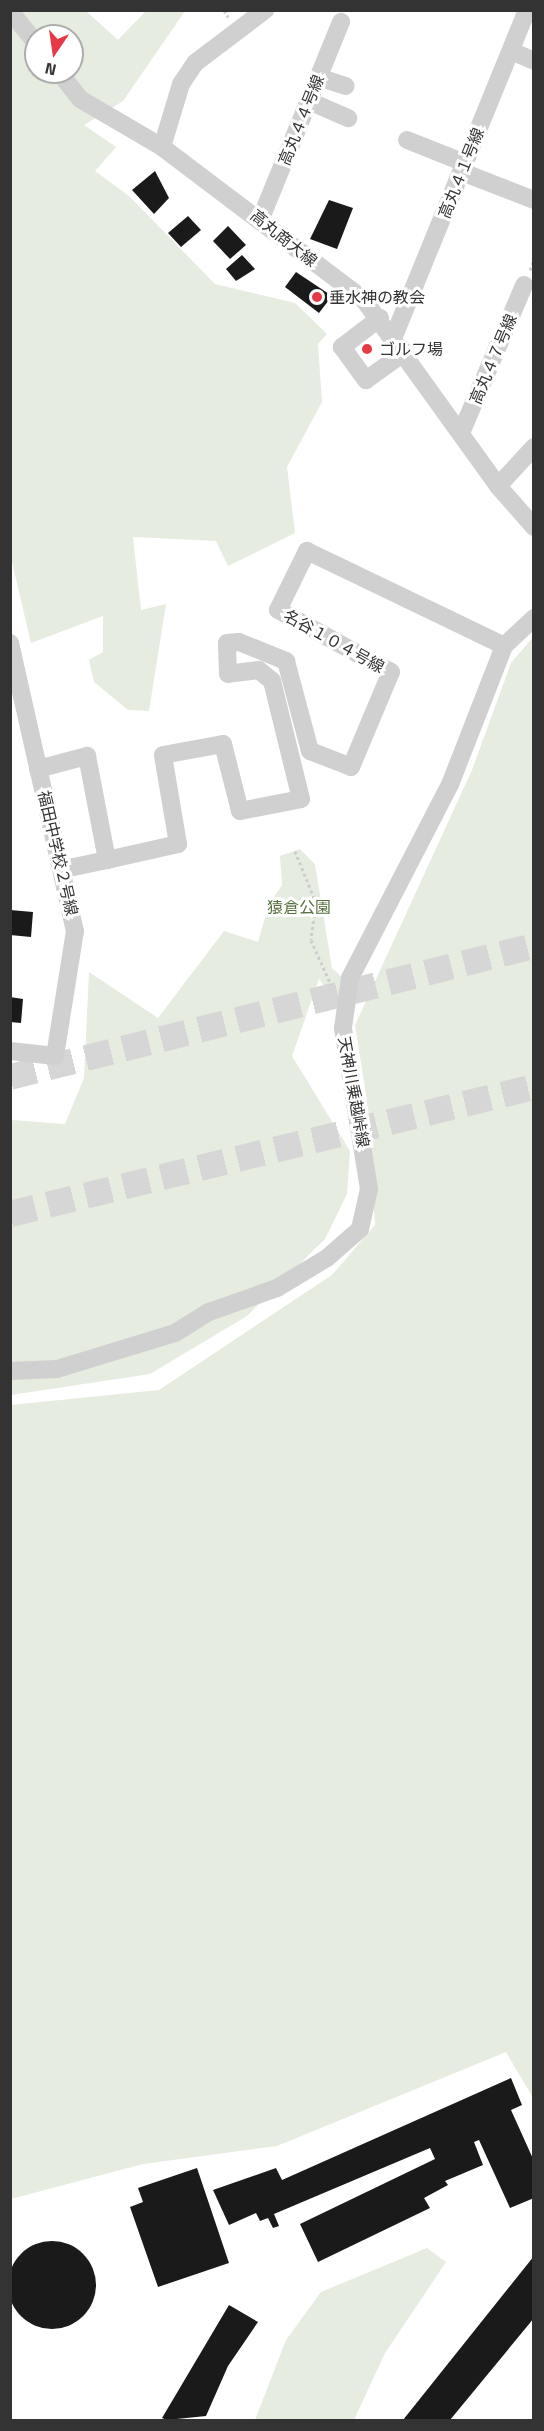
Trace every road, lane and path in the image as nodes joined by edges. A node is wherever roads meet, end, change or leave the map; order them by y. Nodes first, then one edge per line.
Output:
1 (265, 10) edge
2 (527, 10) edge
3 (10, 11) edge
4 (341, 22) dead end
5 (24, 28) edge
6 (511, 51) junction
7 (534, 61) edge
8 (318, 76) junction
9 (68, 84) edge
10 (346, 86) dead end
11 (309, 101) junction
12 (348, 118) dead end
13 (407, 140) dead end
14 (162, 147) junction
15 (464, 167) junction
16 (534, 200) edge
17 (261, 219) junction
18 (524, 285) dead end
19 (380, 318) junction
20 (394, 336) junction
21 (405, 352) junction
22 (461, 433) junction
23 (534, 447) edge
24 (498, 486) junction
25 (534, 527) edge
26 (534, 618) edge
27 (10, 643) edge
28 (504, 646) junction
29 (38, 769) junction
30 (295, 851) dead end
31 (107, 860) junction
32 (64, 869) junction
33 (343, 1005) junction
34 (10, 1052) edge
35 (10, 1371) edge

1 - 14 street
2 - 6 street, 高丸４１号線
3 - 5 street
4 - 8 street, 高丸４４号線
6 - 7 street
6 - 15 street, 高丸４１号線
8 - 10 street
8 - 11 street, 高丸４４号線
9 - 14 street, 高丸商大線
11 - 12 street
11 - 17 street, 高丸４４号線
13 - 15 street
14 - 17 street, 高丸商大線
15 - 16 street
15 - 20 street, 高丸４１号線
17 - 19 street, 高丸商大線
18 - 22 street, 高丸４７号線
19 - 20 street, 高丸商大線
19 - 21 street
20 - 21 street, 高丸商大線
21 - 22 street, 高丸商大線
22 - 24 street, 高丸商大線
23 - 24 street
24 - 25 street
26 - 28 street, 天神川乗越峠線
27 - 29 street, 福田中学校２号線
28 - 31 street, 名谷１０４号線
28 - 33 street, 天神川乗越峠線
29 - 31 street
29 - 32 street, 福田中学校２号線
30 - 33 path
31 - 32 street
32 - 34 street, 福田中学校２号線
33 - 35 street, 天神川乗越峠線

